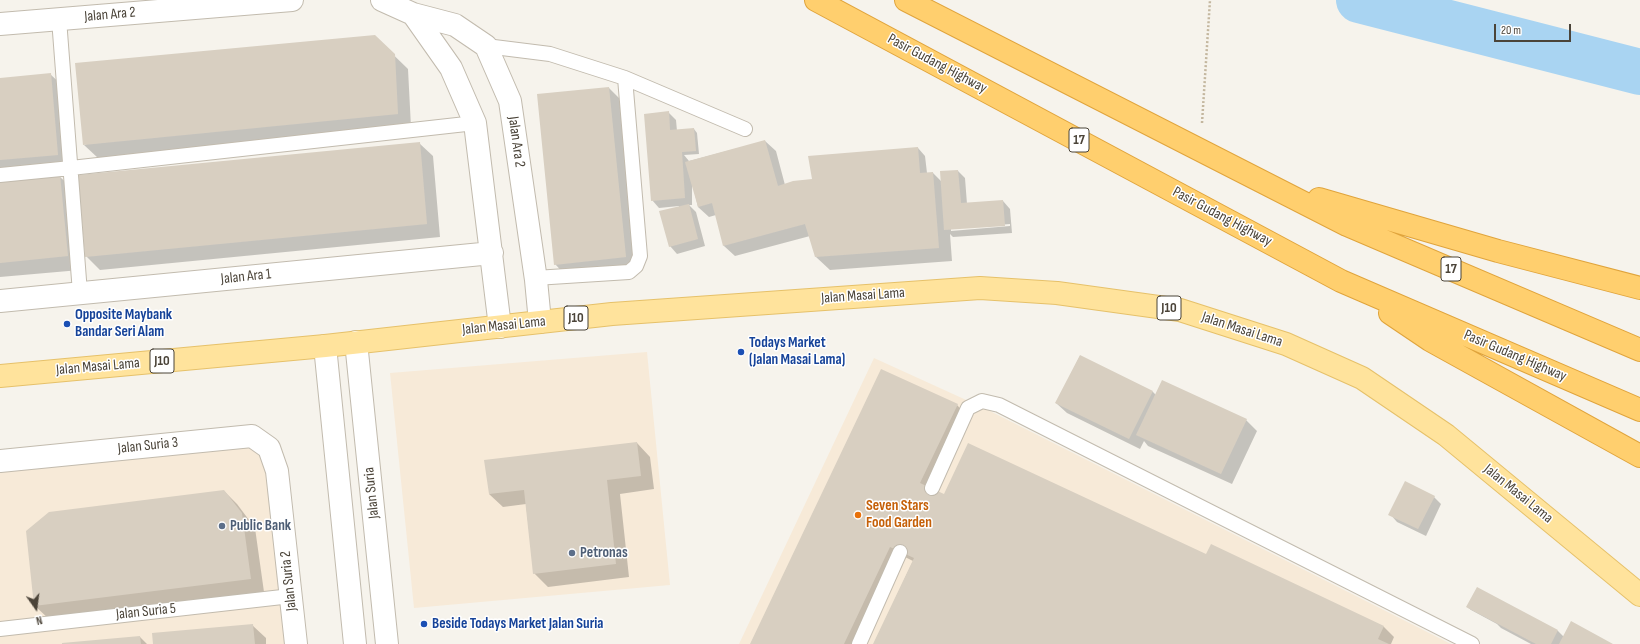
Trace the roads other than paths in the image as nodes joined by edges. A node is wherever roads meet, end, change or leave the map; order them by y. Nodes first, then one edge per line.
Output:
1 (292, 0) edge
2 (382, 0) edge
3 (816, 0) edge
4 (906, 0) edge
5 (209, 4) edge
6 (413, 14) junction
7 (60, 19) junction
8 (0, 24) edge
9 (486, 46) junction
10 (625, 78) junction
11 (475, 123) junction
12 (745, 129) dead end
13 (71, 168) junction
14 (0, 175) edge
15 (1264, 182) junction
16 (492, 253) junction
17 (535, 278) junction
18 (1341, 281) junction
19 (1640, 288) edge
20 (80, 293) junction
21 (0, 301) edge
22 (540, 322) junction
23 (500, 327) junction
24 (356, 342) junction
25 (325, 346) junction
26 (1640, 350) edge
27 (0, 376) edge
28 (1640, 410) edge
29 (1640, 456) edge
30 (0, 461) edge
31 (277, 471) joint
32 (932, 488) dead end
33 (900, 552) dead end
34 (1640, 595) edge
35 (292, 596) junction
36 (0, 629) edge
37 (296, 644) edge
38 (355, 644) edge
39 (387, 644) edge
40 (859, 644) edge
41 (1472, 644) edge

1 - 5 street, Jalan Ara 2
2 - 6 street
3 - 18 highway, Pasir Gudang Highway / 17
4 - 15 highway, 17
5 - 7 street, Jalan Ara 2
6 - 9 street
6 - 11 street
7 - 8 street, Jalan Ara 2
7 - 13 lane
9 - 10 lane
9 - 17 street, Jalan Ara 2
10 - 12 lane
10 - 17 lane
11 - 13 lane
11 - 16 street
13 - 14 lane
13 - 20 lane
15 - 19 highway
15 - 26 highway, 17
16 - 20 street, Jalan Ara 1
16 - 23 street
17 - 22 street, Jalan Ara 2
18 - 28 highway, Pasir Gudang Highway / 17
18 - 29 highway
20 - 21 street, Jalan Ara 1
22 - 23 main road, Jalan Masai Lama / J10
22 - 34 main road, Jalan Masai Lama / J10
23 - 24 main road, Jalan Masai Lama / J10
24 - 25 main road, Jalan Masai Lama / J10
24 - 39 street, Jalan Suria
25 - 27 main road, Jalan Masai Lama / J10
25 - 38 street
30 - 31 street, Jalan Suria 3
31 - 35 street, Jalan Suria 2
32 - 41 lane
33 - 40 lane
35 - 36 lane, Jalan Suria 5
35 - 37 street, Jalan Suria 2

